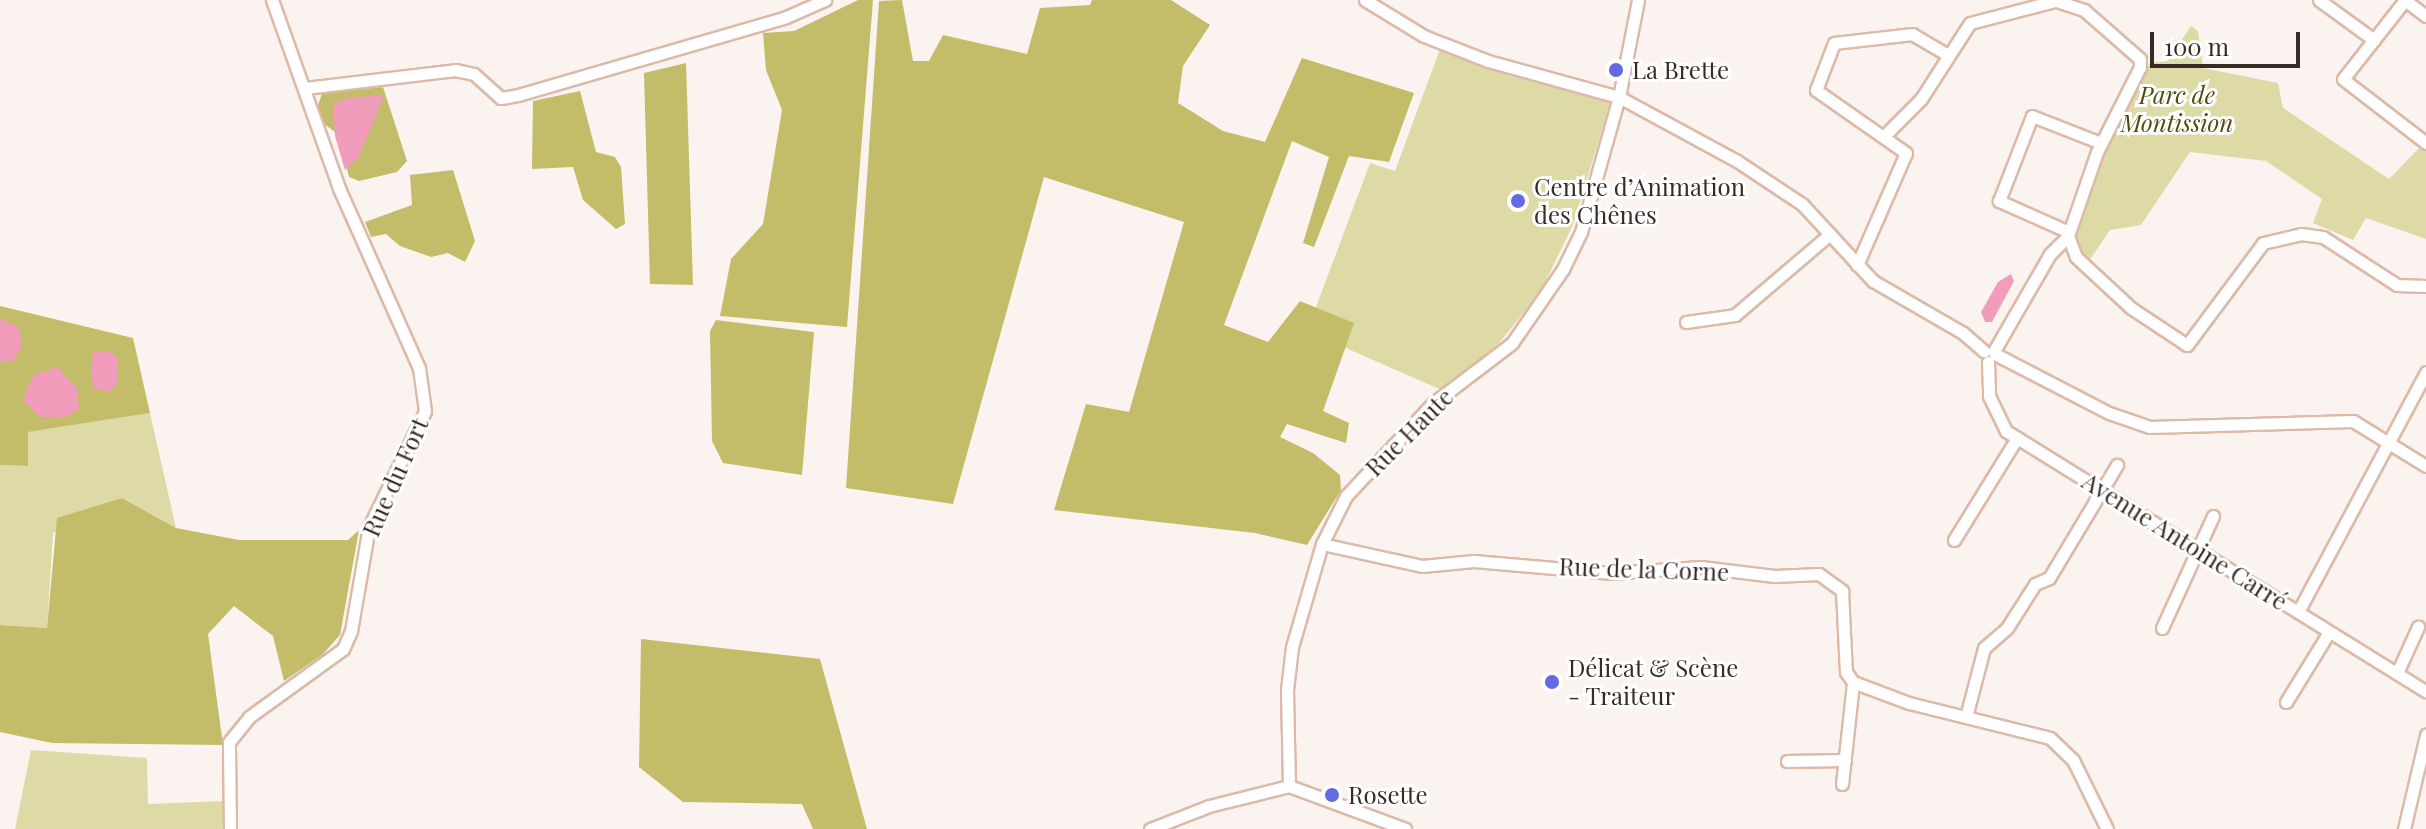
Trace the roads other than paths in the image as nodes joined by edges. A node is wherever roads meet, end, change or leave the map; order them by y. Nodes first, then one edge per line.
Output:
1 (272, 0) edge
2 (825, 0) edge
3 (1365, 0) edge
4 (1638, 0) edge
5 (2319, 0) edge
6 (2057, 1) edge
7 (2084, 5) edge
8 (2426, 16) edge
9 (2374, 40) junction
10 (1948, 55) junction
11 (305, 88) junction
12 (1619, 97) junction
13 (1885, 135) junction
14 (2101, 143) junction
15 (2426, 143) edge
16 (1830, 234) junction
17 (2068, 234) junction
18 (2050, 254) junction
19 (2076, 257) junction
20 (1857, 265) junction
21 (2426, 286) edge
22 (1686, 322) dead end
23 (1990, 355) junction
24 (2426, 372) edge
25 (2017, 438) junction
26 (2387, 440) junction
27 (2117, 465) dead end
28 (2426, 466) edge
29 (2102, 489) junction
30 (2213, 516) dead end
31 (1954, 540) dead end
32 (1322, 544) junction
33 (2197, 549) junction
34 (2298, 612) junction
35 (2418, 627) dead end
36 (2162, 628) dead end
37 (2329, 632) junction
38 (2397, 673) junction
39 (1853, 682) junction
40 (2426, 691) edge
41 (2286, 702) dead end
42 (1966, 717) junction
43 (2426, 735) edge
44 (1845, 760) junction
45 (1787, 761) dead end
46 (1842, 784) dead end
47 (1289, 786) junction
48 (1380, 824) edge
49 (230, 829) edge
50 (1150, 829) edge
51 (1405, 829) edge
52 (2107, 829) edge
53 (2404, 829) edge

1 - 11 street, Rue du Fort
2 - 11 street
3 - 12 street
4 - 12 street, Rue Haute
5 - 9 street
6 - 7 street
6 - 10 street
7 - 14 street
8 - 9 street
9 - 15 street
10 - 13 street
10 - 13 street
11 - 49 street, Rue du Fort
12 - 16 street
12 - 32 street, Rue Haute
13 - 20 street
14 - 17 street
14 - 17 street
16 - 20 street
16 - 22 street
17 - 18 street
17 - 19 street
18 - 19 street
18 - 23 street
19 - 21 street
20 - 23 street
23 - 25 street, Avenue Antoine Carré
23 - 26 street
24 - 26 street
25 - 29 street, Avenue Antoine Carré
25 - 31 street
26 - 28 street
26 - 34 street
27 - 29 street
29 - 33 street, Avenue Antoine Carré
29 - 42 street
30 - 33 street
32 - 39 street, Rue de la Corne
32 - 47 street, Rue Haute
33 - 34 street, Avenue Antoine Carré
33 - 36 street
34 - 37 street, Avenue Antoine Carré
35 - 38 street
37 - 38 street, Avenue Antoine Carré
37 - 41 street
38 - 40 street, Avenue Antoine Carré
39 - 42 street
39 - 44 street, Rue de la Corne
42 - 52 street
43 - 53 street
44 - 45 street
44 - 46 street, Rue de la Corne
47 - 48 street
47 - 50 street
48 - 51 street

